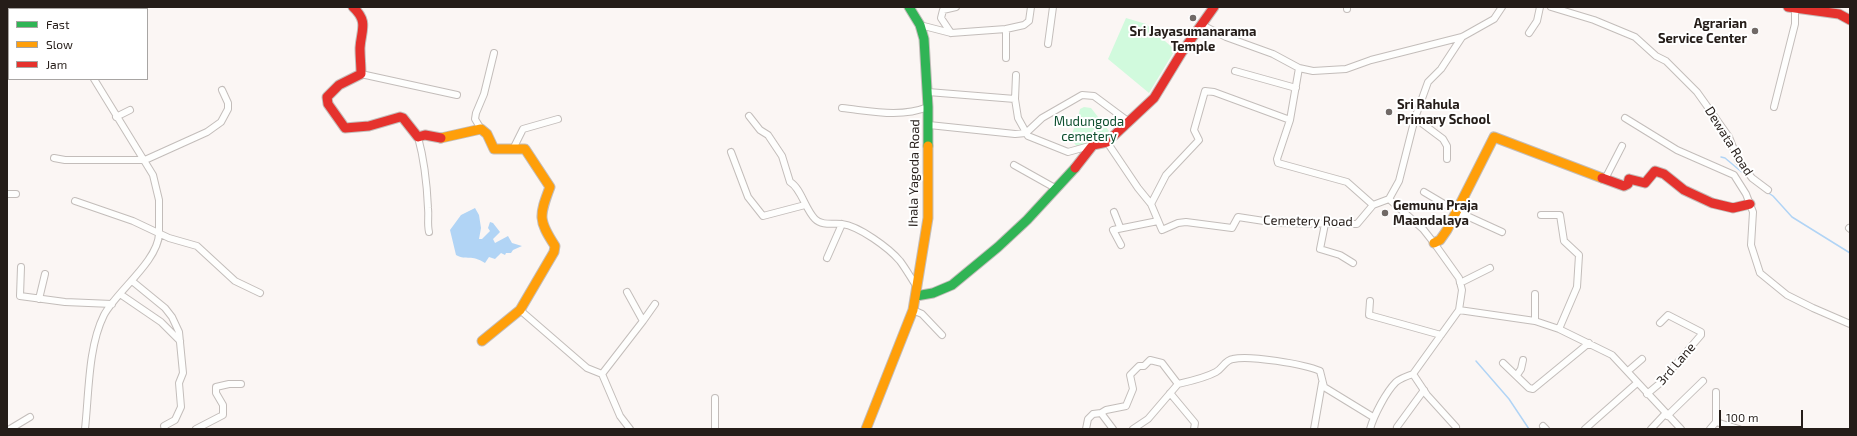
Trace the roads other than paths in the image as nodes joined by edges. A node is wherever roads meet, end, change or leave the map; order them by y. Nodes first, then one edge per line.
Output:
1 (353, 7) edge
2 (909, 7) edge
3 (956, 7) edge
4 (1031, 7) edge
5 (1053, 7) edge
6 (1214, 7) edge
7 (1502, 7) edge
8 (1540, 7) edge
9 (1551, 7) edge
10 (1793, 7) edge
11 (1849, 17) edge
12 (920, 24) junction
13 (1202, 25) junction
14 (1006, 29) junction
15 (951, 33) junction
16 (1529, 33) dead end
17 (1462, 37) junction
18 (1048, 44) dead end
19 (494, 53) dead end
20 (1006, 58) dead end
21 (1299, 68) junction
22 (1235, 70) dead end
23 (361, 74) junction
24 (1016, 75) dead end
25 (95, 80) edge
26 (1296, 88) junction
27 (222, 90) dead end
28 (928, 92) junction
29 (458, 94) dead end
30 (1015, 99) junction
31 (1774, 107) dead end
32 (842, 108) dead end
33 (928, 108) junction
34 (130, 110) dead end
35 (749, 116) dead end
36 (116, 117) junction
37 (1416, 118) junction
38 (1625, 118) dead end
39 (558, 119) dead end
40 (1290, 120) junction
41 (1129, 122) junction
42 (929, 124) junction
43 (481, 129) junction
44 (1026, 132) junction
45 (418, 137) junction
46 (1107, 142) junction
47 (1092, 144) junction
48 (1622, 146) dead end
49 (514, 147) junction
50 (731, 152) dead end
51 (54, 158) dead end
52 (1447, 159) dead end
53 (145, 160) junction
54 (1014, 165) dead end
55 (1605, 179) junction
56 (1056, 188) junction
57 (1768, 190) dead end
58 (1424, 192) dead end
59 (7, 194) edge
60 (16, 194) dead end
61 (1389, 199) junction
62 (75, 201) dead end
63 (1151, 204) junction
64 (1750, 204) junction
65 (804, 205) junction
66 (1374, 205) junction
67 (1456, 211) junction
68 (1114, 212) dead end
69 (1541, 215) dead end
70 (1158, 221) junction
71 (842, 224) junction
72 (1325, 224) junction
73 (1120, 227) junction
74 (430, 232) dead end
75 (1502, 232) dead end
76 (159, 234) junction
77 (1434, 243) junction
78 (1120, 245) dead end
79 (827, 258) dead end
80 (1353, 263) dead end
81 (21, 267) dead end
82 (1490, 268) dead end
83 (45, 274) dead end
84 (132, 281) junction
85 (1460, 283) junction
86 (917, 291) junction
87 (627, 292) dead end
88 (260, 293) dead end
89 (120, 294) junction
90 (1535, 294) dead end
91 (39, 299) junction
92 (1370, 301) dead end
93 (112, 304) junction
94 (655, 304) dead end
95 (520, 310) junction
96 (913, 310) junction
97 (1459, 310) junction
98 (643, 321) junction
99 (1535, 321) junction
100 (1660, 323) dead end
101 (1850, 324) edge
102 (1559, 329) junction
103 (942, 335) dead end
104 (1441, 335) junction
105 (180, 341) junction
106 (482, 341) dead end
107 (1589, 343) junction
108 (1642, 359) dead end
109 (1522, 360) dead end
110 (1503, 363) dead end
111 (1628, 371) junction
112 (602, 374) junction
113 (1413, 374) junction
114 (1517, 375) junction
115 (1702, 381) dead end
116 (1322, 383) junction
117 (1638, 383) junction
118 (241, 384) dead end
119 (1178, 384) junction
120 (1424, 390) junction
121 (1716, 392) dead end
122 (1170, 393) junction
123 (1648, 394) junction
124 (715, 398) dead end
125 (1102, 413) junction
126 (1666, 415) junction
127 (30, 417) dead end
128 (1373, 417) junction
129 (1716, 422) junction
130 (1397, 427) dead end
131 (1456, 427) dead end
132 (10, 429) edge
133 (85, 429) edge
134 (165, 429) edge
135 (196, 429) edge
136 (630, 429) edge
137 (715, 429) edge
138 (866, 429) edge
139 (1086, 429) edge
140 (1113, 429) edge
141 (1133, 429) edge
142 (1194, 429) edge
143 (1314, 429) edge
144 (1370, 429) edge
145 (1585, 429) edge
146 (1651, 429) edge
147 (1681, 429) edge
148 (1710, 429) edge
149 (1739, 429) edge

1 - 23 street
2 - 12 street, Ihala Yagoda Road
3 - 15 street
4 - 14 street
5 - 18 street
6 - 13 street
7 - 17 street
8 - 16 street
9 - 57 street, Dewata Road
10 - 11 street
10 - 31 street
12 - 15 street
12 - 28 street, Ihala Yagoda Road
13 - 21 street
13 - 41 street
14 - 15 street
14 - 20 street
17 - 21 street
17 - 37 street
19 - 43 street
21 - 26 street
22 - 26 street
23 - 29 street
23 - 45 street
24 - 30 street
25 - 36 street
26 - 40 street
27 - 53 street
28 - 30 street
28 - 33 street, Ihala Yagoda Road
30 - 44 street
32 - 33 street
33 - 42 street, Ihala Yagoda Road
34 - 36 street
35 - 65 street
36 - 53 street
37 - 52 street
37 - 61 street
38 - 64 street
39 - 49 street
40 - 63 street
40 - 66 street
41 - 44 street
41 - 46 street
42 - 44 street
42 - 86 street, Ihala Yagoda Road
43 - 45 street
43 - 49 street
44 - 47 street
45 - 74 street
46 - 47 street
46 - 63 street
47 - 56 street
48 - 55 street
49 - 95 street
50 - 65 street
51 - 53 street
53 - 76 street
54 - 56 street
55 - 64 street
55 - 67 street
56 - 86 street
58 - 67 street
59 - 60 street
61 - 66 street, Cemetery Road
61 - 77 street
62 - 76 street
63 - 70 street
64 - 101 street
65 - 71 street
66 - 72 street, Cemetery Road
67 - 75 street
67 - 77 street
68 - 73 street
69 - 102 street
70 - 72 street, Cemetery Road
70 - 73 street
71 - 79 street
71 - 86 street
72 - 80 street
73 - 78 street
76 - 84 street
76 - 88 street
77 - 85 street
81 - 91 street
82 - 85 street
83 - 91 street
84 - 89 street
84 - 105 street
85 - 97 street
86 - 96 street, Ihala Yagoda Road
87 - 98 street
89 - 93 street
89 - 105 street
90 - 99 street
91 - 93 street
92 - 104 street
93 - 133 street
94 - 98 street
95 - 106 street
95 - 112 street
96 - 103 street
96 - 138 street, Ihala Yagoda Road
97 - 99 street
97 - 104 street
98 - 112 street
99 - 102 street
100 - 123 street, 3rd Lane
102 - 107 street
104 - 113 street
105 - 134 street
107 - 111 street
107 - 114 street
108 - 111 street
109 - 114 street
110 - 114 street
111 - 117 street
112 - 136 street
113 - 120 street
113 - 128 street
115 - 126 street
116 - 119 street
116 - 128 street
116 - 143 street
117 - 123 street
117 - 145 street
118 - 135 street
119 - 122 street
119 - 125 street
120 - 130 street
120 - 131 street
121 - 129 street
122 - 141 street
122 - 142 street
123 - 126 street
124 - 137 street
125 - 139 street
125 - 140 street
126 - 146 street
126 - 147 street
127 - 132 street
128 - 144 street
129 - 148 street
129 - 149 street

